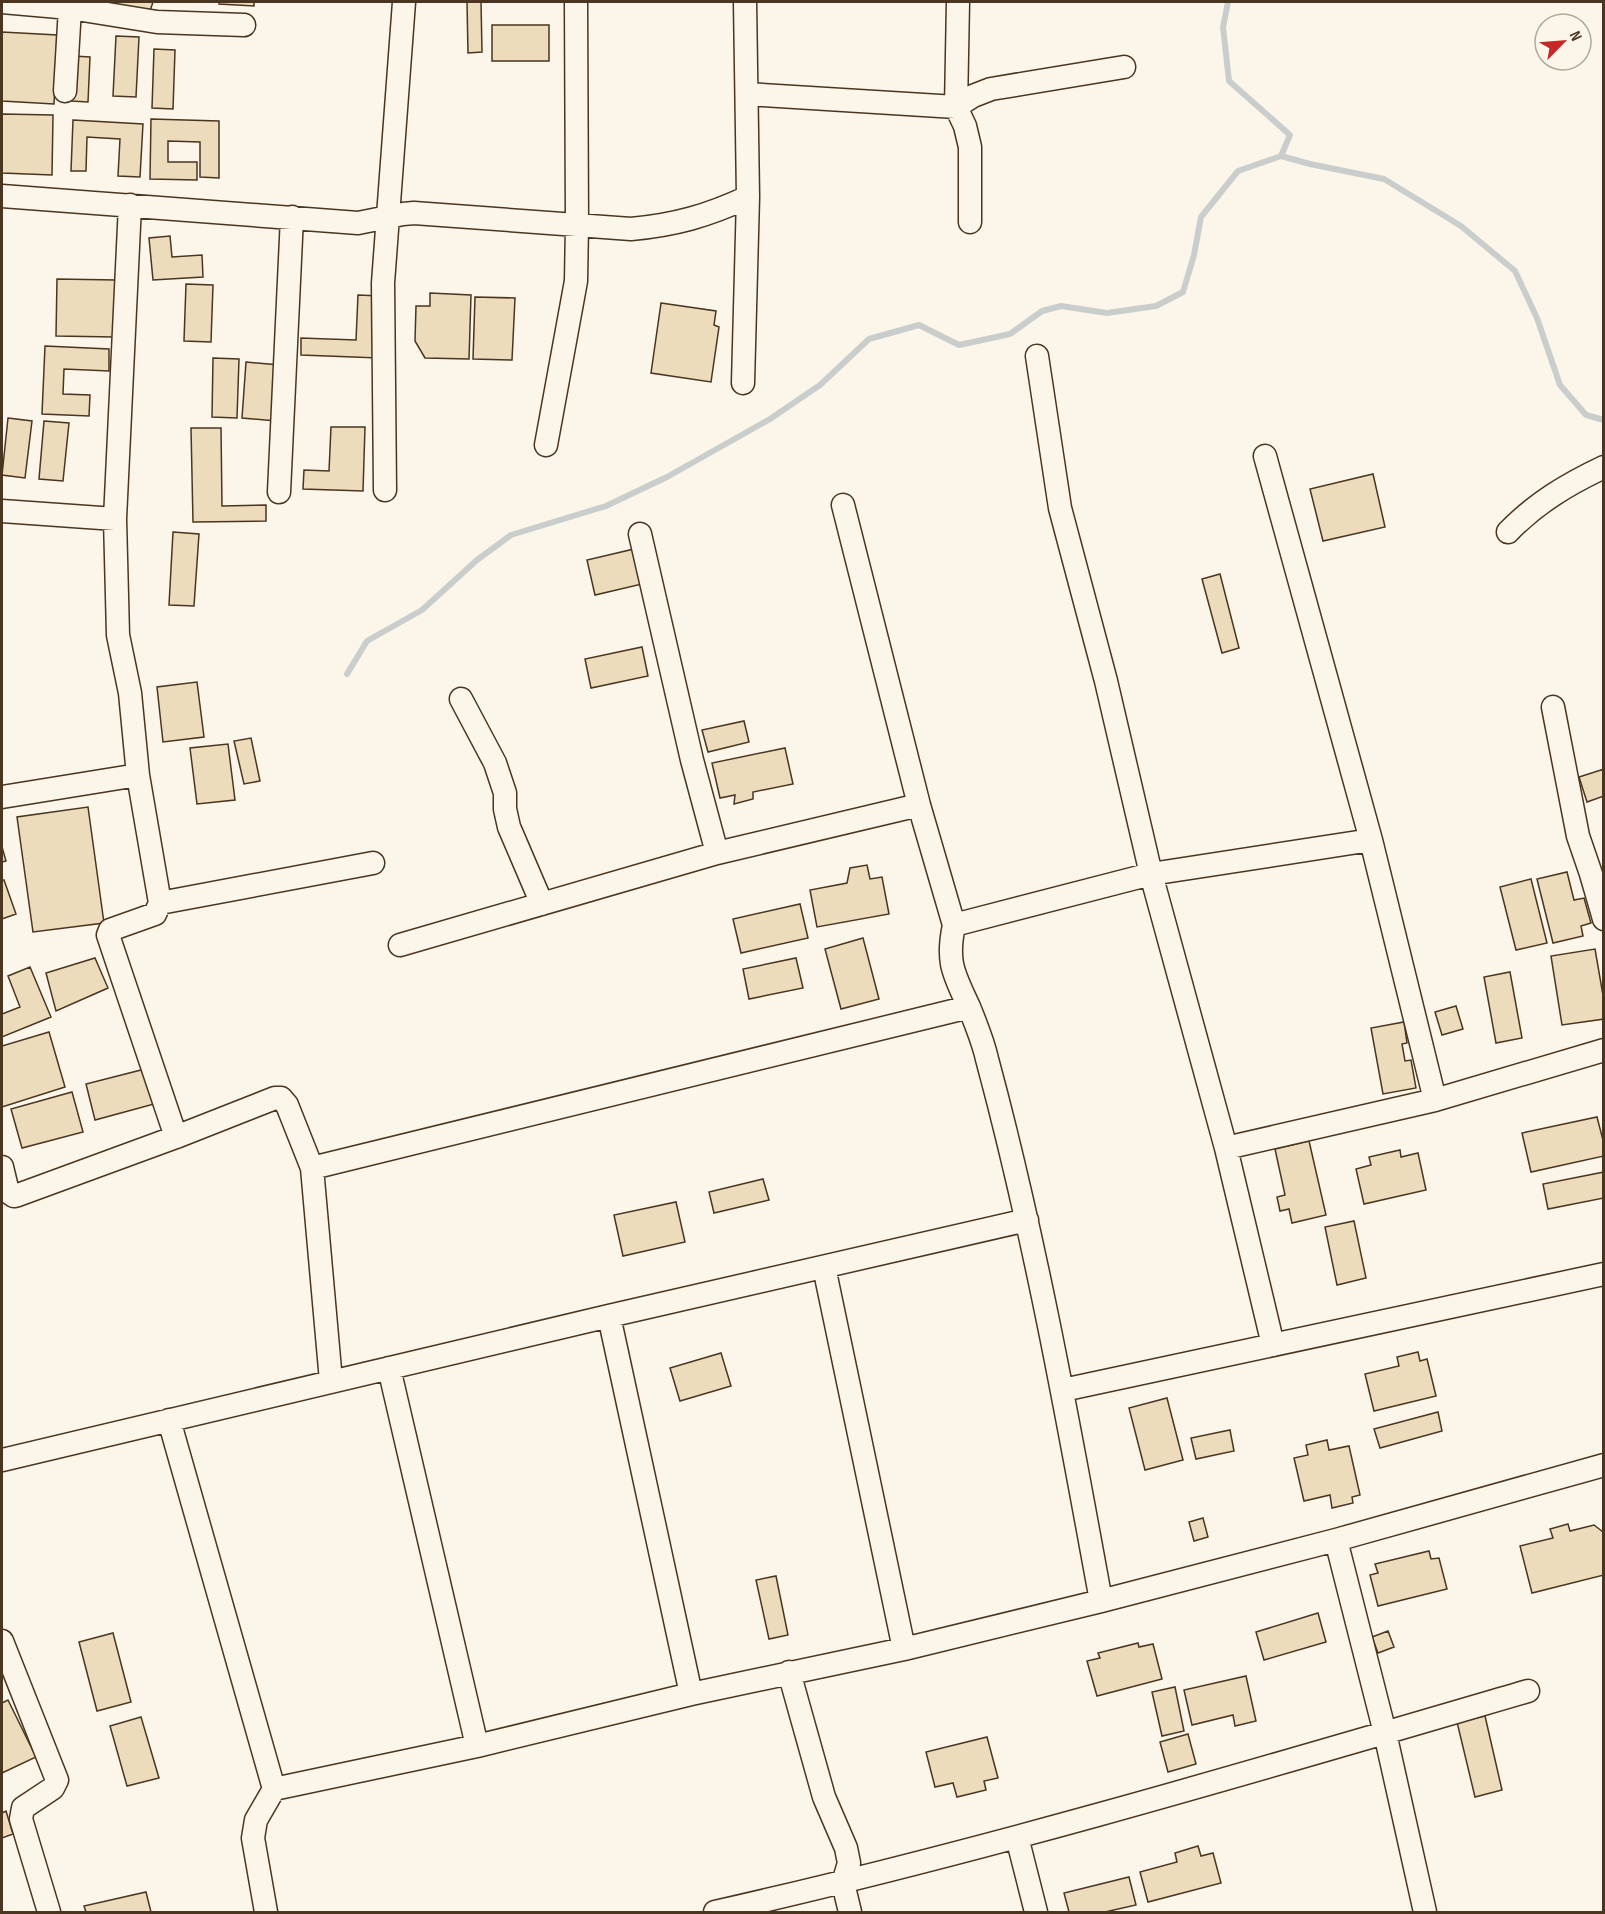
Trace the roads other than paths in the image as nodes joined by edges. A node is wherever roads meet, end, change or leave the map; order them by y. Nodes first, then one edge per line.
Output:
1 (2, 2) edge
2 (404, 2) edge
3 (576, 2) edge
4 (745, 2) edge
5 (958, 2) edge
6 (70, 9) junction
7 (244, 25) dead end
8 (1124, 66) dead end
9 (65, 91) dead end
10 (747, 94) junction
11 (956, 107) junction
12 (2, 196) edge
13 (748, 196) junction
14 (130, 205) junction
15 (292, 217) junction
16 (387, 217) junction
17 (970, 222) dead end
18 (577, 225) junction
19 (1037, 356) dead end
20 (743, 384) dead end
21 (546, 445) dead end
22 (1265, 456) dead end
23 (1604, 467) edge
24 (385, 490) dead end
25 (279, 492) dead end
26 (843, 505) dead end
27 (2, 511) edge
28 (115, 519) junction
29 (1508, 532) dead end
30 (640, 534) dead end
31 (461, 699) dead end
32 (1553, 707) dead end
33 (138, 775) junction
34 (2, 797) edge
35 (919, 806) junction
36 (1371, 840) junction
37 (717, 853) junction
38 (373, 863) dead end
39 (1151, 874) junction
40 (160, 903) junction
41 (542, 904) junction
42 (1604, 919) edge
43 (954, 925) junction
44 (400, 945) dead end
45 (969, 1007) junction
46 (1604, 1050) edge
47 (1435, 1100) junction
48 (176, 1137) junction
49 (1226, 1148) junction
50 (2, 1167) edge
51 (312, 1168) junction
52 (1027, 1220) junction
53 (824, 1267) junction
54 (1604, 1274) edge
55 (609, 1316) junction
56 (1273, 1345) junction
57 (389, 1368) junction
58 (331, 1382) junction
59 (1063, 1390) junction
60 (169, 1420) junction
61 (2, 1460) edge
62 (1604, 1465) edge
63 (1336, 1540) junction
64 (1101, 1601) junction
65 (2, 1641) edge
66 (904, 1649) junction
67 (789, 1672) junction
68 (1528, 1691) dead end
69 (691, 1694) junction
70 (1385, 1733) junction
71 (477, 1746) junction
72 (274, 1790) junction
73 (1017, 1837) junction
74 (843, 1883) junction
75 (50, 1912) edge
76 (267, 1912) edge
77 (715, 1912) edge
78 (850, 1912) edge
79 (1036, 1912) edge
80 (1425, 1912) edge

1 - 6 street
2 - 16 street
3 - 18 street
4 - 10 street
5 - 11 street
6 - 7 street
6 - 9 street
8 - 11 street
10 - 11 street
10 - 13 street
11 - 17 street
12 - 14 street
13 - 18 street
13 - 20 street
14 - 15 street
14 - 28 street
15 - 16 street
15 - 25 street
16 - 18 street
16 - 24 street
18 - 21 street
19 - 39 street
22 - 36 street
23 - 29 street
26 - 35 street
27 - 28 street
28 - 33 street
30 - 37 street
31 - 41 street
32 - 42 street
33 - 34 street
33 - 40 street
35 - 37 street
35 - 43 street
36 - 39 street
36 - 47 street
37 - 41 street
38 - 40 street
39 - 43 street
39 - 49 street
40 - 48 street
41 - 44 street
43 - 45 street
45 - 51 street
45 - 52 street
46 - 47 street
47 - 49 street
48 - 50 street
48 - 51 street
49 - 56 street
51 - 58 street
52 - 53 street
52 - 59 street
53 - 55 street
53 - 66 street
54 - 56 street
55 - 57 street
55 - 69 street
56 - 59 street
57 - 58 street
57 - 71 street
58 - 60 street
59 - 64 street
60 - 61 street
60 - 72 street
62 - 63 street
63 - 64 street
63 - 70 street
64 - 66 street
65 - 75 street
66 - 67 street
67 - 69 street
67 - 74 street
68 - 70 street
69 - 71 street
70 - 73 street
70 - 80 street
71 - 72 street
72 - 76 street
73 - 74 street
73 - 79 street
74 - 77 street
74 - 78 street

